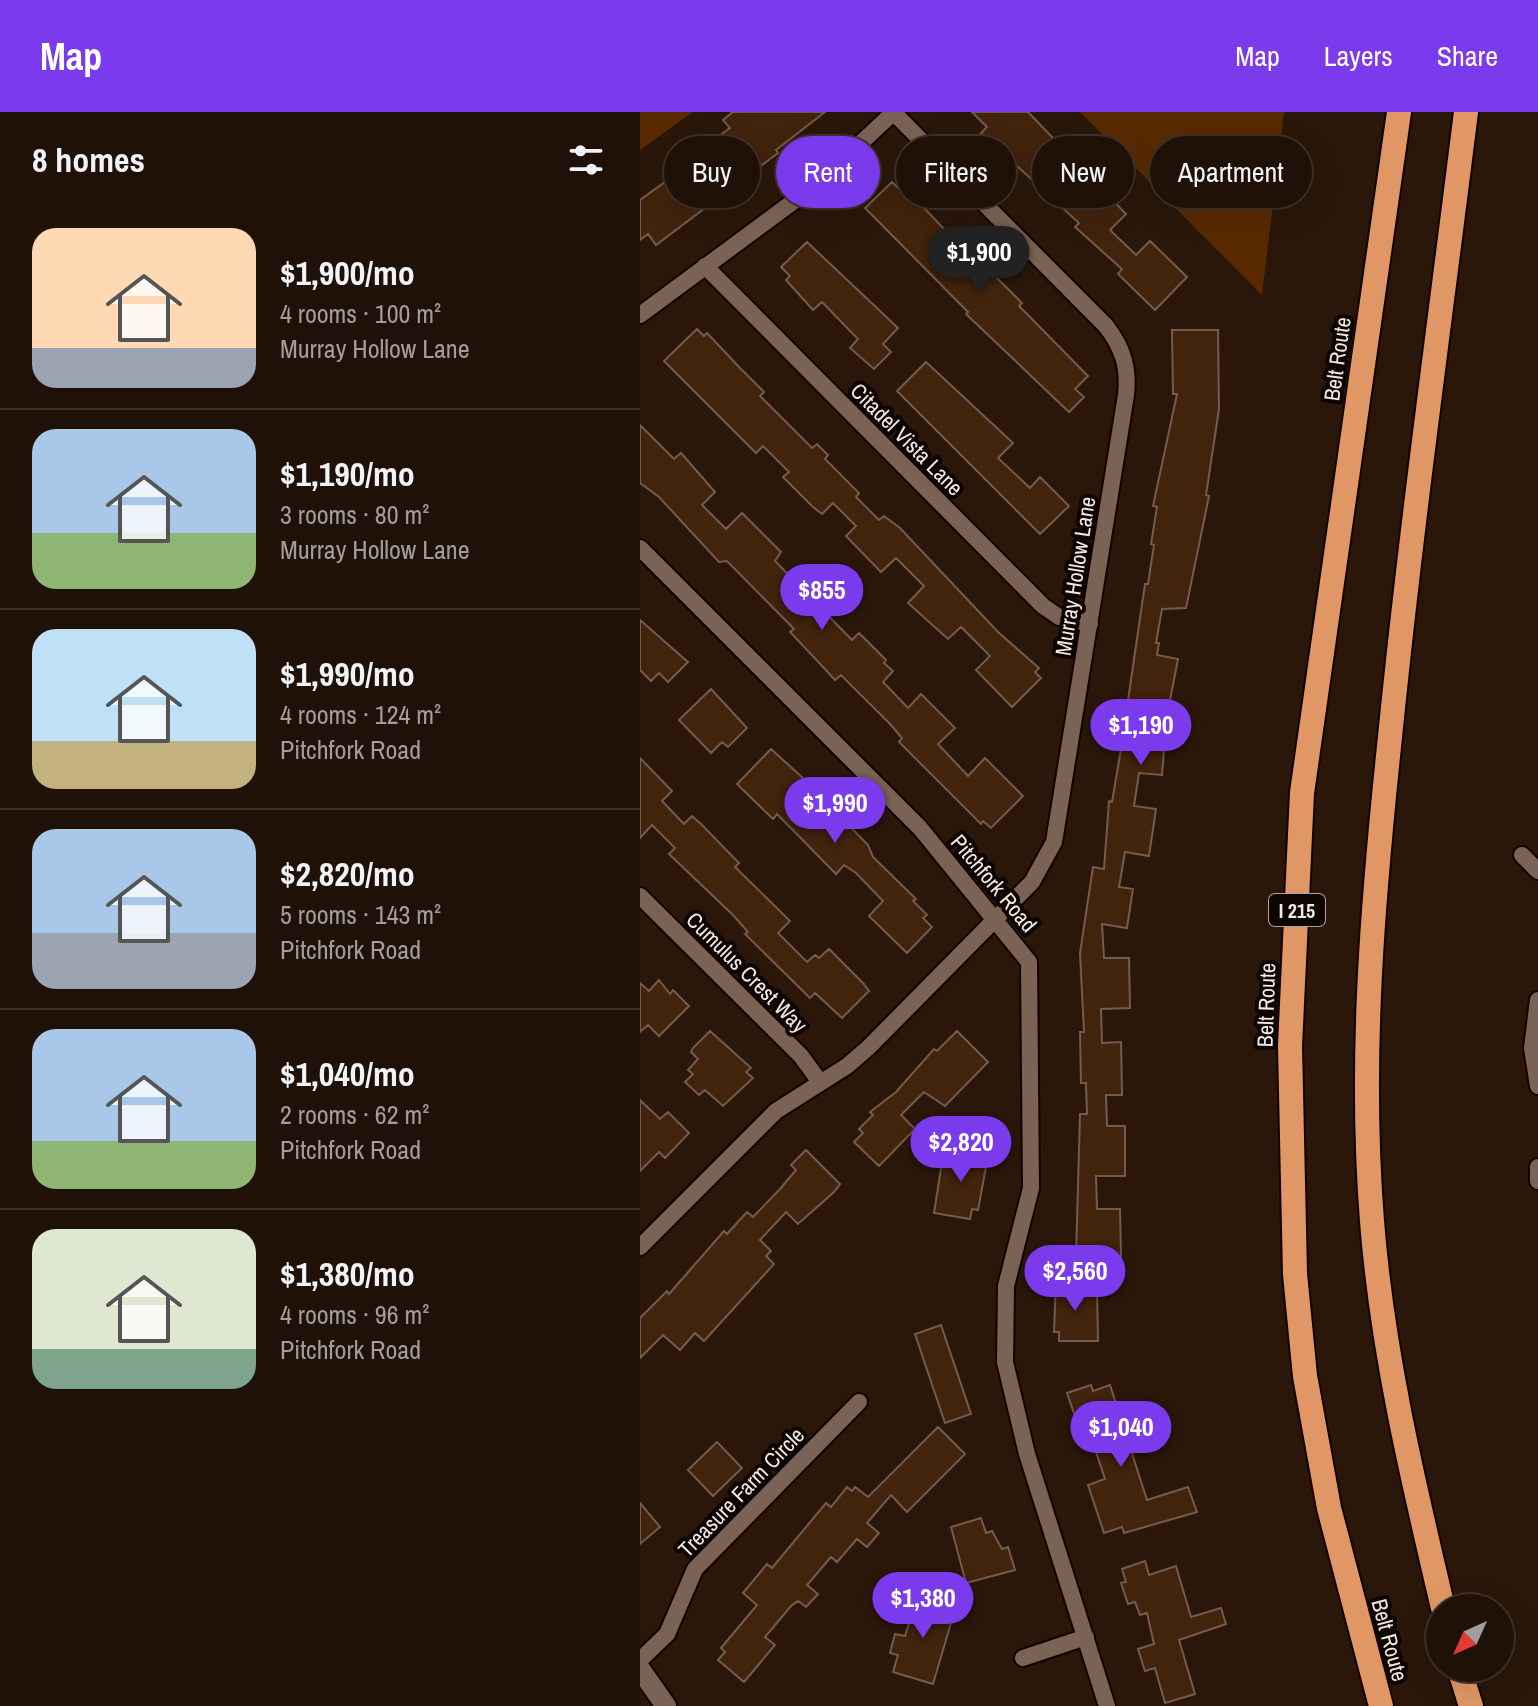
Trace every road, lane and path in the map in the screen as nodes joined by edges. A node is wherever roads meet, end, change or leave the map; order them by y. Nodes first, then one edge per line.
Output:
1 (894, 112) edge
2 (1399, 112) edge
3 (1466, 112) edge
4 (705, 266) junction
5 (640, 315) edge
6 (640, 548) edge
7 (1090, 624) junction
8 (1522, 855) dead end
9 (1538, 871) edge
10 (640, 896) edge
11 (996, 921) junction
12 (1538, 1000) edge
13 (820, 1082) junction
14 (1538, 1086) edge
15 (1538, 1167) edge
16 (1538, 1181) edge
17 (640, 1247) edge
18 (859, 1402) dead end
19 (1440, 1594) edge
20 (1086, 1637) junction
21 (1023, 1658) dead end
22 (640, 1660) edge
23 (640, 1669) edge
24 (1463, 1682) edge
25 (657, 1703) edge
26 (1107, 1706) edge
27 (1381, 1706) edge
28 (1471, 1706) edge

1 - 4 street
1 - 7 street, Murray Hollow Lane
2 - 27 highway, Belt Route / I 215
3 - 19 highway
4 - 5 street
4 - 7 street, Citadel Vista Lane
6 - 11 street, Pitchfork Road
7 - 11 street, Murray Hollow Lane
8 - 9 street
10 - 13 street, Cumulus Crest Way
11 - 13 street, Murray Hollow Lane
11 - 20 street, Pitchfork Road
12 - 14 street
13 - 17 street, Murray Hollow Lane
15 - 16 street
18 - 22 street, Treasure Farm Circle
20 - 21 street
20 - 26 street, Pitchfork Road
23 - 25 street
24 - 28 highway

